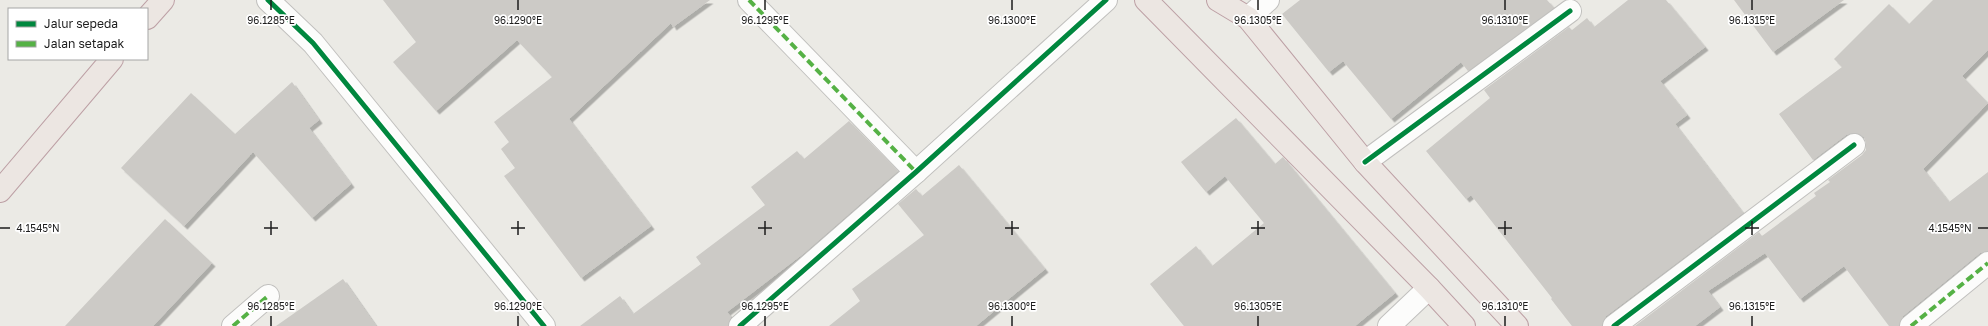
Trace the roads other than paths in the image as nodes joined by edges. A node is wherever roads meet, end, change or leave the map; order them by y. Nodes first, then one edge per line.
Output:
1 (163, 0) edge
2 (268, 0) edge
3 (749, 0) edge
4 (1106, 0) edge
5 (1146, 0) edge
6 (1218, 0) edge
7 (1268, 0) edge
8 (1570, 11) dead end
9 (148, 17) edge
10 (1248, 18) junction
11 (111, 60) edge
12 (1854, 145) dead end
13 (1365, 162) junction
14 (916, 172) junction
15 (0, 191) edge
16 (1988, 264) edge
17 (1429, 288) junction
18 (268, 296) dead end
19 (233, 326) edge
20 (544, 326) edge
21 (740, 326) edge
22 (1390, 326) edge
23 (1464, 326) edge
24 (1517, 326) edge
25 (1614, 326) edge
26 (1911, 326) edge

1 - 9 highway
2 - 20 street
3 - 14 street
4 - 14 street
5 - 17 highway
6 - 10 highway
7 - 10 street
8 - 13 street
10 - 13 highway
11 - 15 highway
12 - 25 street
13 - 24 highway
14 - 21 street
16 - 26 street
17 - 22 street
17 - 23 highway
18 - 19 street

